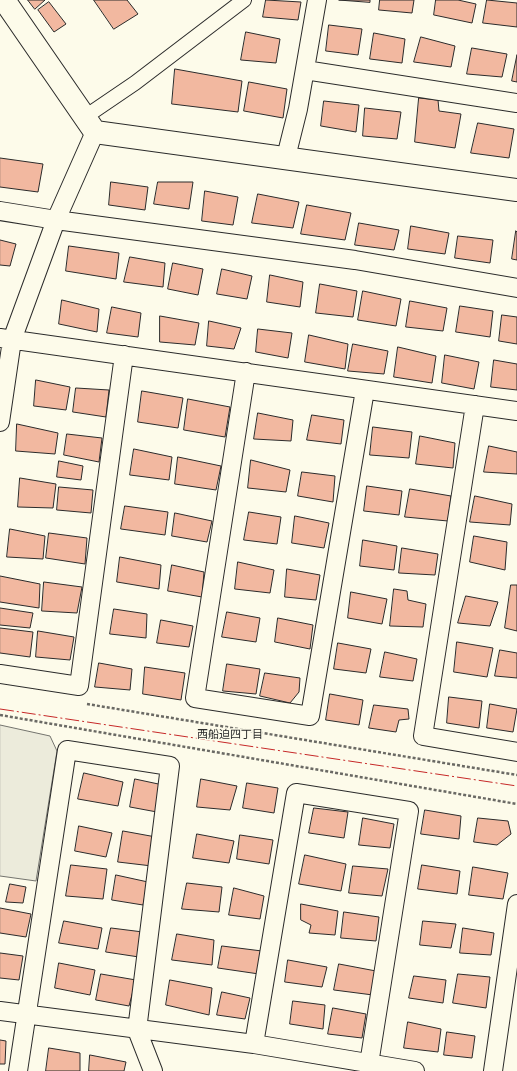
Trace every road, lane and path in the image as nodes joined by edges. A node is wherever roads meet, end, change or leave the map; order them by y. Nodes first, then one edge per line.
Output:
1 (4, 0) edge
2 (244, 0) edge
3 (317, 0) edge
4 (305, 70) junction
5 (517, 103) edge
6 (90, 124) junction
7 (286, 157) junction
8 (517, 190) edge
9 (0, 211) edge
10 (56, 220) junction
11 (517, 288) edge
12 (6, 339) edge
13 (124, 355) junction
14 (246, 372) junction
15 (365, 390) junction
16 (475, 405) junction
17 (517, 411) edge
18 (0, 422) edge
19 (0, 674) edge
20 (86, 704) dead end
21 (0, 716) edge
22 (517, 752) edge
23 (517, 775) edge
24 (517, 804) edge
25 (517, 904) edge
26 (0, 1011) edge
27 (28, 1016) junction
28 (137, 1030) junction
29 (254, 1044) junction
30 (369, 1064) junction
31 (18, 1071) edge
32 (153, 1071) edge
33 (415, 1071) edge
34 (493, 1071) edge

1 - 6 street
2 - 6 street
3 - 4 street
4 - 5 street
4 - 7 street
6 - 7 street
6 - 10 street
7 - 8 street
9 - 10 street
10 - 11 street
10 - 12 street
12 - 13 street
12 - 18 street
13 - 14 street
13 - 19 street
14 - 15 street
14 - 15 street
15 - 16 street
16 - 17 street
16 - 22 street
20 - 23 path
21 - 24 path
25 - 34 street
26 - 27 street
27 - 28 street
27 - 28 street
27 - 31 street
28 - 29 street
28 - 32 street
29 - 30 street
29 - 30 street
30 - 33 street

